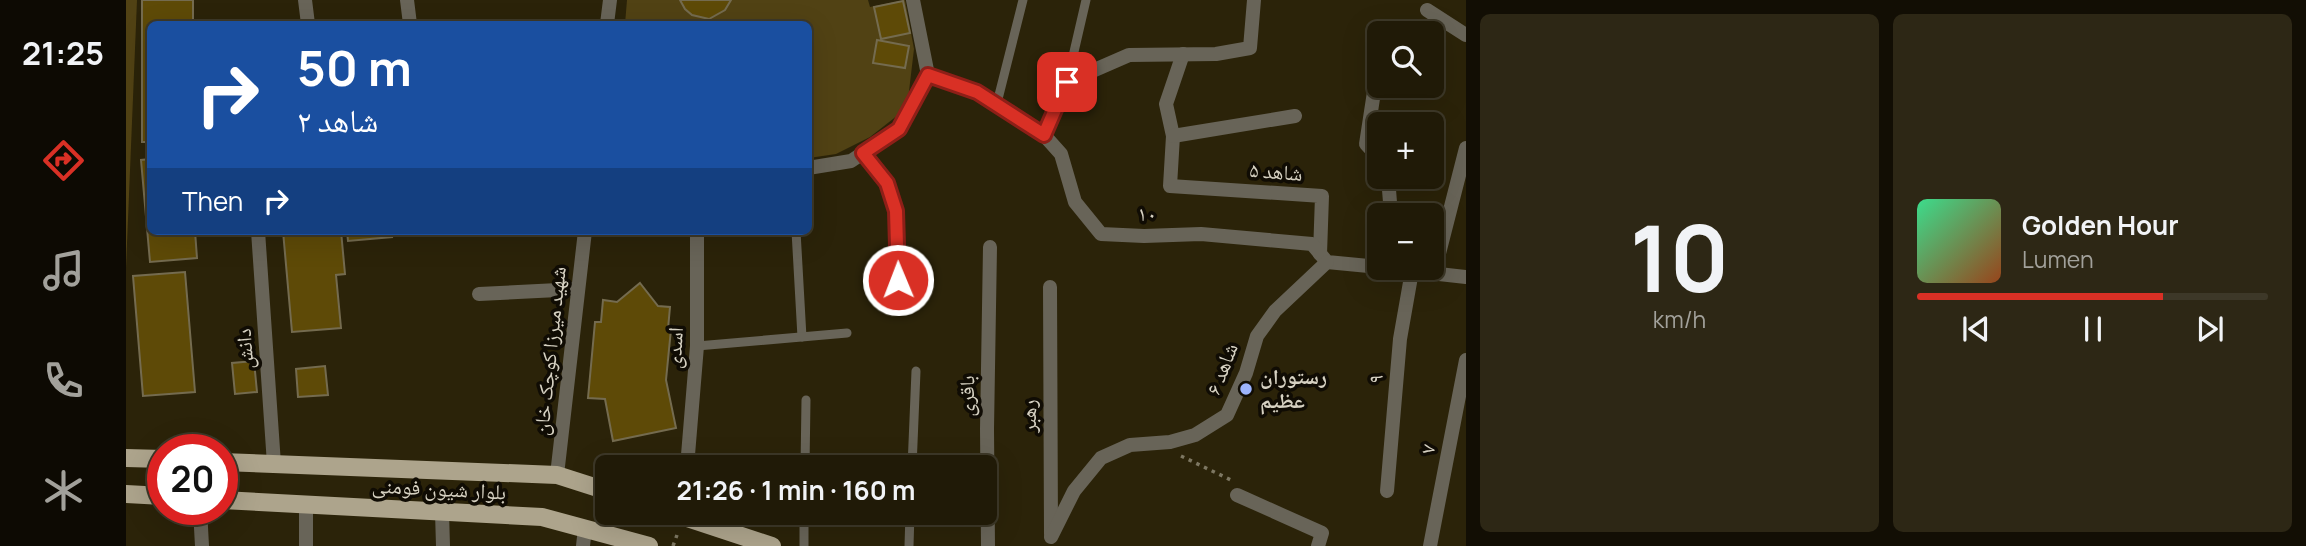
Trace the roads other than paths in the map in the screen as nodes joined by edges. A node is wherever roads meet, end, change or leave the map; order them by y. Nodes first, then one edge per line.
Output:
1 (305, 0) edge
2 (407, 0) edge
3 (610, 0) edge
4 (913, 0) edge
5 (1023, 0) edge
6 (1086, 0) edge
7 (1254, 0) edge
8 (1427, 10) dead end
9 (308, 21) edge
10 (410, 21) edge
11 (607, 21) edge
12 (1466, 35) edge
13 (1183, 54) junction
14 (928, 75) junction
15 (1067, 82) junction
16 (997, 103) junction
17 (1295, 116) dead end
18 (1044, 135) junction
19 (1173, 136) junction
20 (1466, 148) edge
21 (863, 153) junction
22 (812, 167) edge
23 (1444, 234) edge
24 (258, 235) edge
25 (584, 235) edge
26 (697, 235) edge
27 (796, 235) edge
28 (990, 247) dead end
29 (1323, 258) junction
30 (1367, 265) edge
31 (1444, 275) edge
32 (1466, 278) edge
33 (898, 280) dead end
34 (1410, 280) edge
35 (1050, 287) dead end
36 (578, 289) junction
37 (480, 294) dead end
38 (847, 333) dead end
39 (802, 337) junction
40 (697, 346) junction
41 (1466, 360) edge
42 (916, 371) dead end
43 (806, 400) dead end
44 (688, 455) edge
45 (805, 455) edge
46 (912, 455) edge
47 (126, 458) edge
48 (147, 459) edge
49 (238, 463) edge
50 (274, 464) junction
51 (557, 475) junction
52 (595, 487) edge
53 (1387, 491) dead end
54 (126, 494) edge
55 (147, 495) edge
56 (1237, 495) road end
57 (238, 501) edge
58 (306, 504) junction
59 (442, 512) junction
60 (201, 525) edge
61 (711, 525) edge
62 (804, 525) edge
63 (910, 525) edge
64 (585, 528) junction
65 (1051, 542) edge
66 (202, 546) edge
67 (306, 546) edge
68 (443, 546) edge
69 (583, 546) edge
70 (649, 546) edge
71 (772, 546) edge
72 (804, 546) edge
73 (909, 546) edge
74 (988, 546) edge
75 (1318, 546) edge
76 (1430, 546) edge

1 - 9 street
2 - 10 street
3 - 11 street
4 - 14 street
5 - 16 lane
6 - 15 lane
7 - 13 street
8 - 12 street
13 - 15 street
13 - 19 street
14 - 16 street, ۱۰
14 - 21 street
15 - 18 lane
16 - 18 street, ۱۰
17 - 19 street
18 - 29 street, ۱۰
19 - 29 street, شاهد ۵
20 - 23 street
21 - 22 street
21 - 33 lane
24 - 50 street, دانش
25 - 36 street, شهید میرزا کوچک خان
26 - 40 street, اسدی
27 - 39 lane
28 - 74 street, باقری
29 - 30 street, ۱۰
29 - 65 street, شاهد ۶
31 - 32 street
34 - 53 street, ۹
35 - 65 street, رهبر
36 - 37 street
36 - 51 street, شهید میرزا کوچک خان
38 - 39 lane
39 - 40 lane
40 - 44 street, اسدی
41 - 76 street, ۷
42 - 46 lane
43 - 45 lane
47 - 48 main road
49 - 50 main road, بلوار شیون فومنی
50 - 51 main road, بلوار شیون فومنی
51 - 52 main road, بلوار شیون فومنی
54 - 55 main road
56 - 75 street
57 - 58 main road, بلوار شیون فومنی
58 - 59 main road, بلوار شیون فومنی
58 - 67 street
59 - 64 main road, بلوار شیون فومنی
59 - 68 street
60 - 66 street
61 - 71 main road
62 - 72 lane
63 - 73 lane
64 - 69 street
64 - 70 main road, بلوار شیون فومنی

